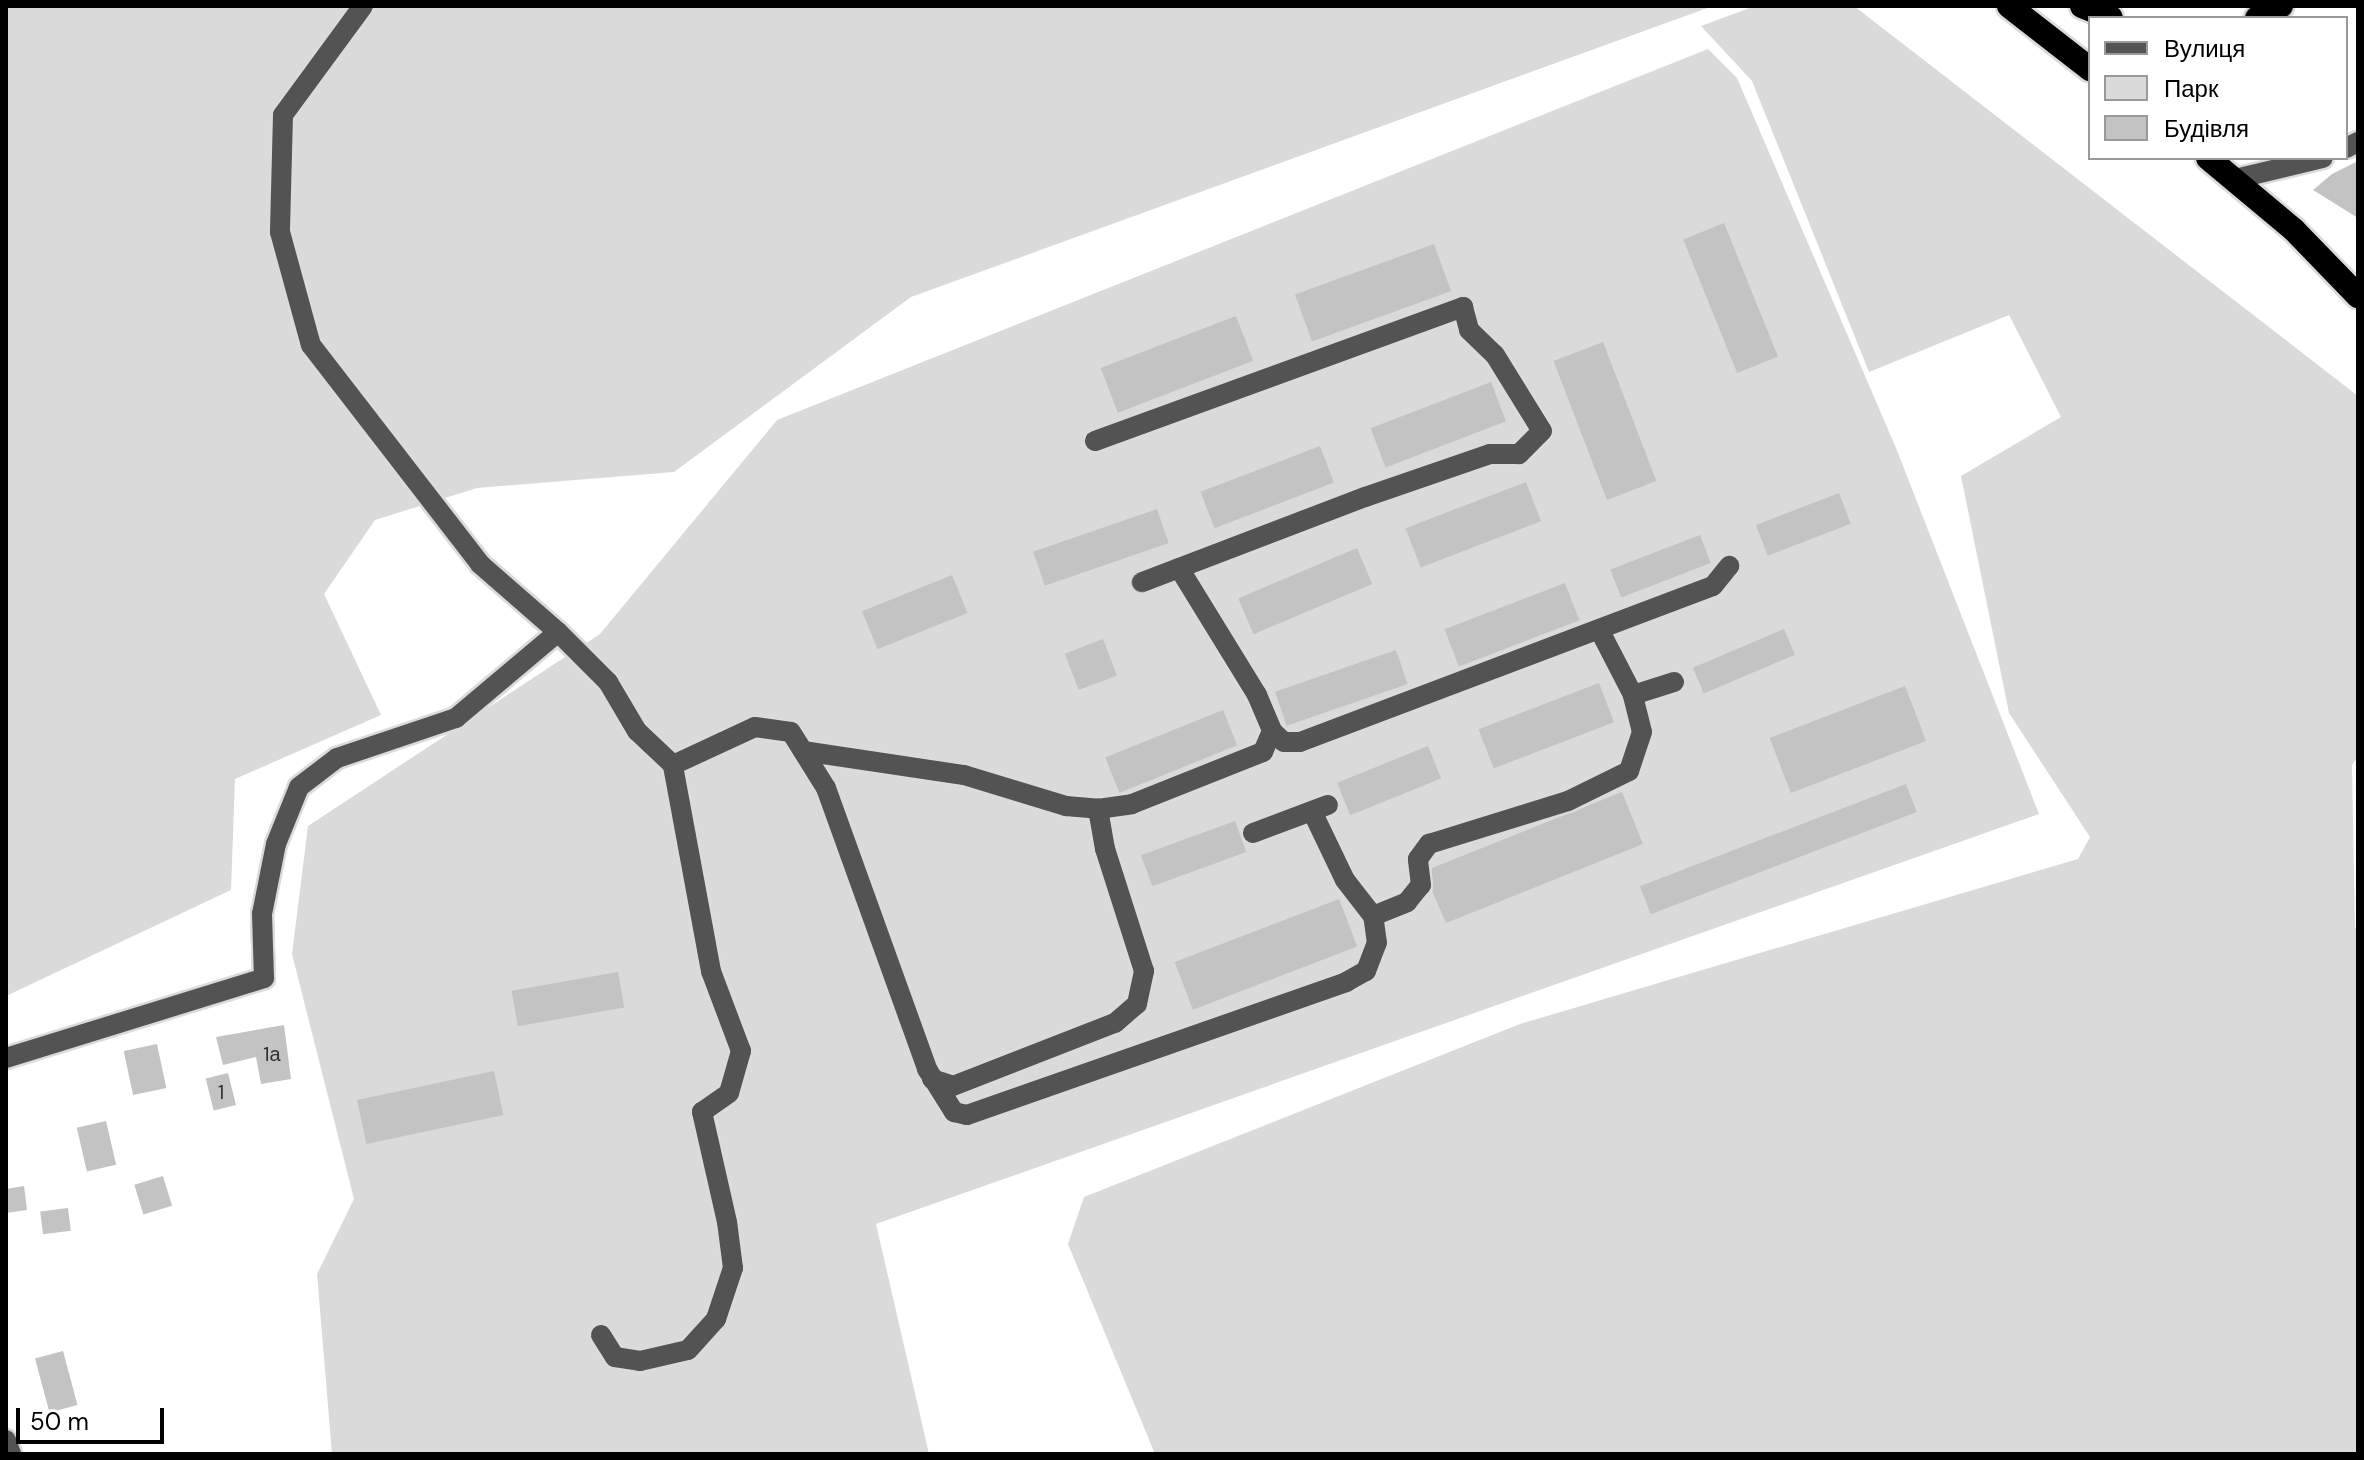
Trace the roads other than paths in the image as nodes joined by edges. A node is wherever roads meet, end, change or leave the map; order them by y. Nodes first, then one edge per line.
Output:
1 (363, 6) edge
2 (2009, 6) edge
3 (2082, 6) edge
4 (2281, 6) edge
5 (2106, 16) edge
6 (2261, 16) edge
7 (2088, 67) edge
8 (2211, 160) edge
9 (2315, 160) edge
10 (2235, 179) junction
11 (2358, 296) edge
12 (1095, 441) dead end
13 (1729, 566) dead end
14 (1179, 568) junction
15 (1142, 582) dead end
16 (1599, 629) junction
17 (558, 632) junction
18 (1674, 682) dead end
19 (1633, 695) junction
20 (1272, 731) junction
21 (803, 751) junction
22 (673, 765) junction
23 (1098, 809) junction
24 (1253, 833) dead end
25 (1373, 916) junction
26 (6, 1058) edge
27 (932, 1079) junction
28 (601, 1335) dead end
29 (6, 1440) edge
30 (11, 1454) edge

1 - 17 street
2 - 7 highway
3 - 5 highway
4 - 6 highway
8 - 10 highway
9 - 10 street
10 - 11 highway
12 - 14 street
13 - 16 street
14 - 15 street
14 - 20 street
16 - 19 street
16 - 20 street
17 - 22 street
17 - 26 street
18 - 19 street
19 - 25 street
20 - 23 street
21 - 22 street
21 - 23 street
21 - 27 street
22 - 28 street
23 - 27 street
24 - 25 street
25 - 27 street
29 - 30 street

